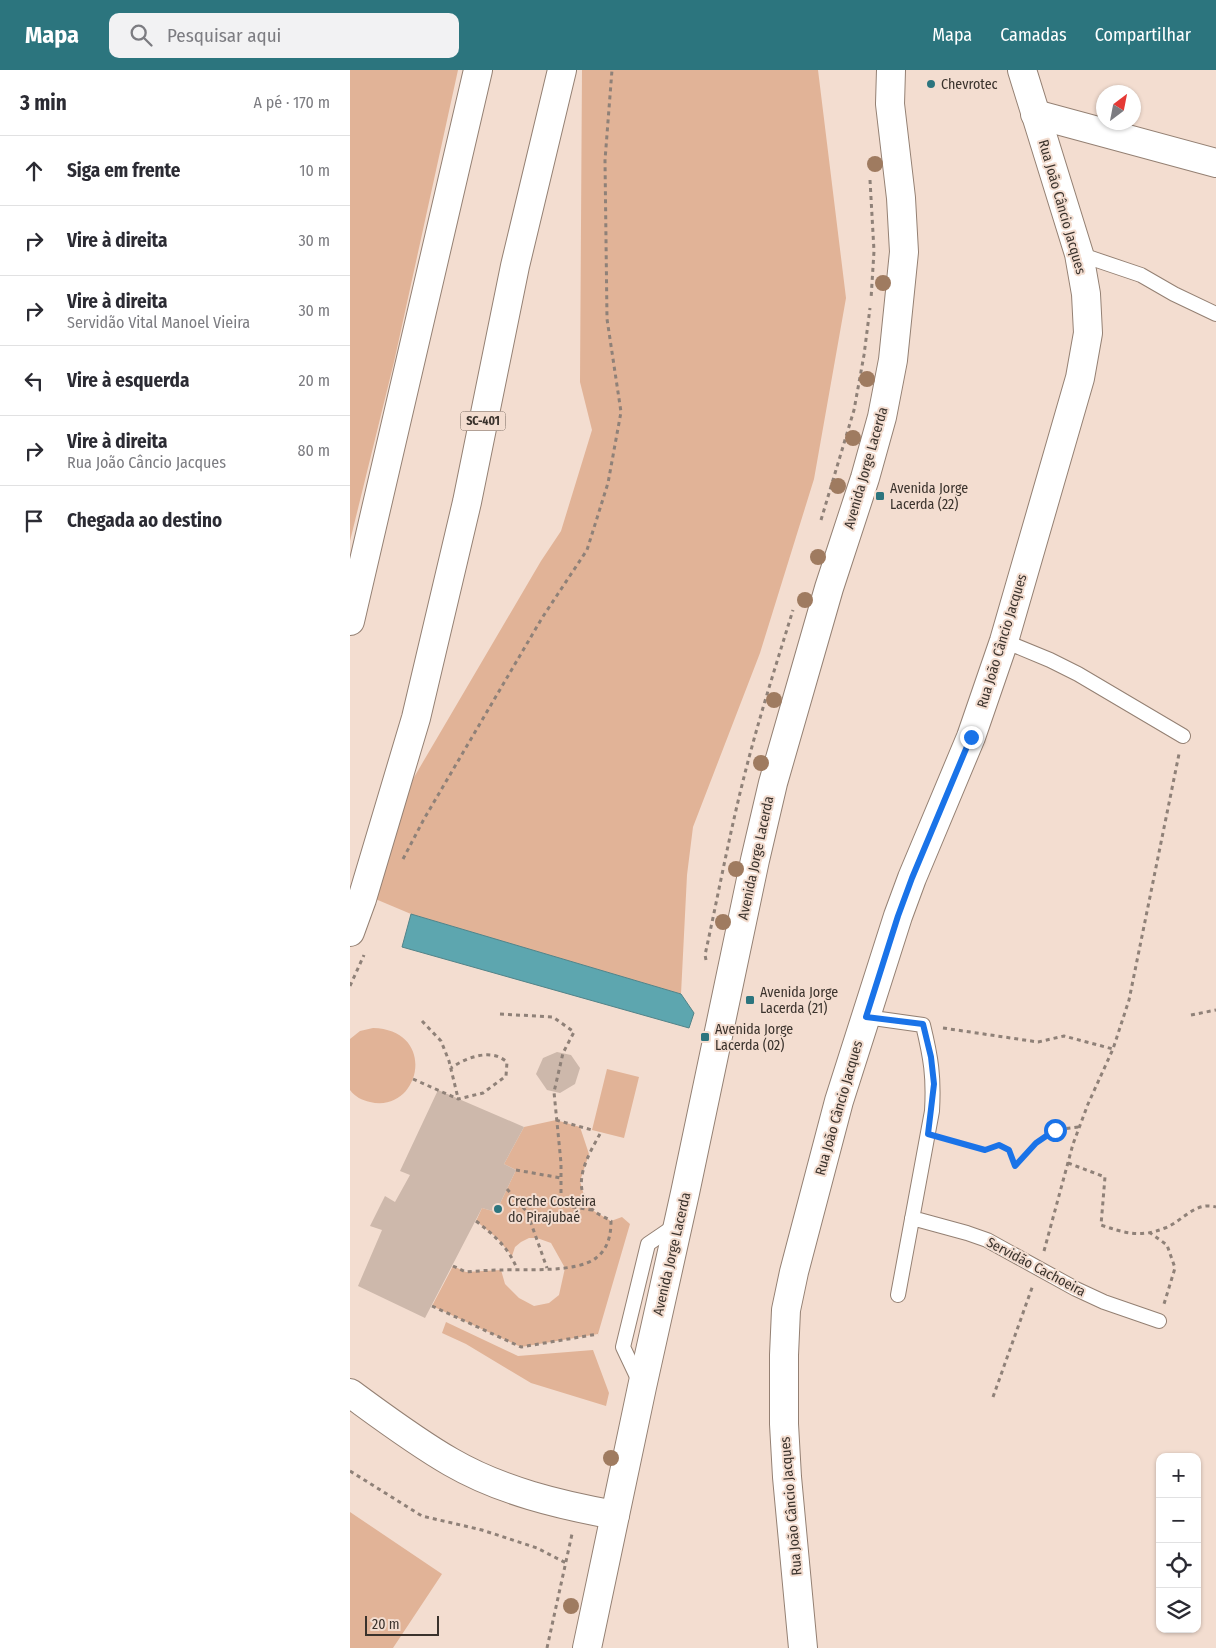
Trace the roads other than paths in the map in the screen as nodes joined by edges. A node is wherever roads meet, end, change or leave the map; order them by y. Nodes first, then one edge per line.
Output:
1 (478, 70) edge
2 (562, 70) edge
3 (891, 70) edge
4 (1022, 70) edge
5 (1035, 114) junction
6 (1216, 162) edge
7 (1079, 254) junction
8 (1216, 314) edge
9 (350, 621) edge
10 (1004, 641) junction
11 (1183, 736) road end
12 (357, 943) edge
13 (866, 1017) junction
14 (912, 1218) junction
15 (898, 1295) dead end
16 (1159, 1321) road end
17 (350, 1392) edge
18 (615, 1515) junction
19 (587, 1648) edge
20 (803, 1648) edge

1 - 9 main road
2 - 12 main road, SC-401
3 - 18 main road, Avenida Jorge Lacerda
4 - 5 main road, Rua João Câncio Jacques
5 - 6 main road
5 - 7 main road, Rua João Câncio Jacques
7 - 8 lane
7 - 10 main road, Rua João Câncio Jacques
10 - 11 lane
10 - 13 main road, Rua João Câncio Jacques
13 - 14 lane
13 - 20 main road, Rua João Câncio Jacques
14 - 15 lane
14 - 16 lane, Servidão Cachoeira
17 - 18 main road
18 - 19 main road, Avenida Jorge Lacerda

